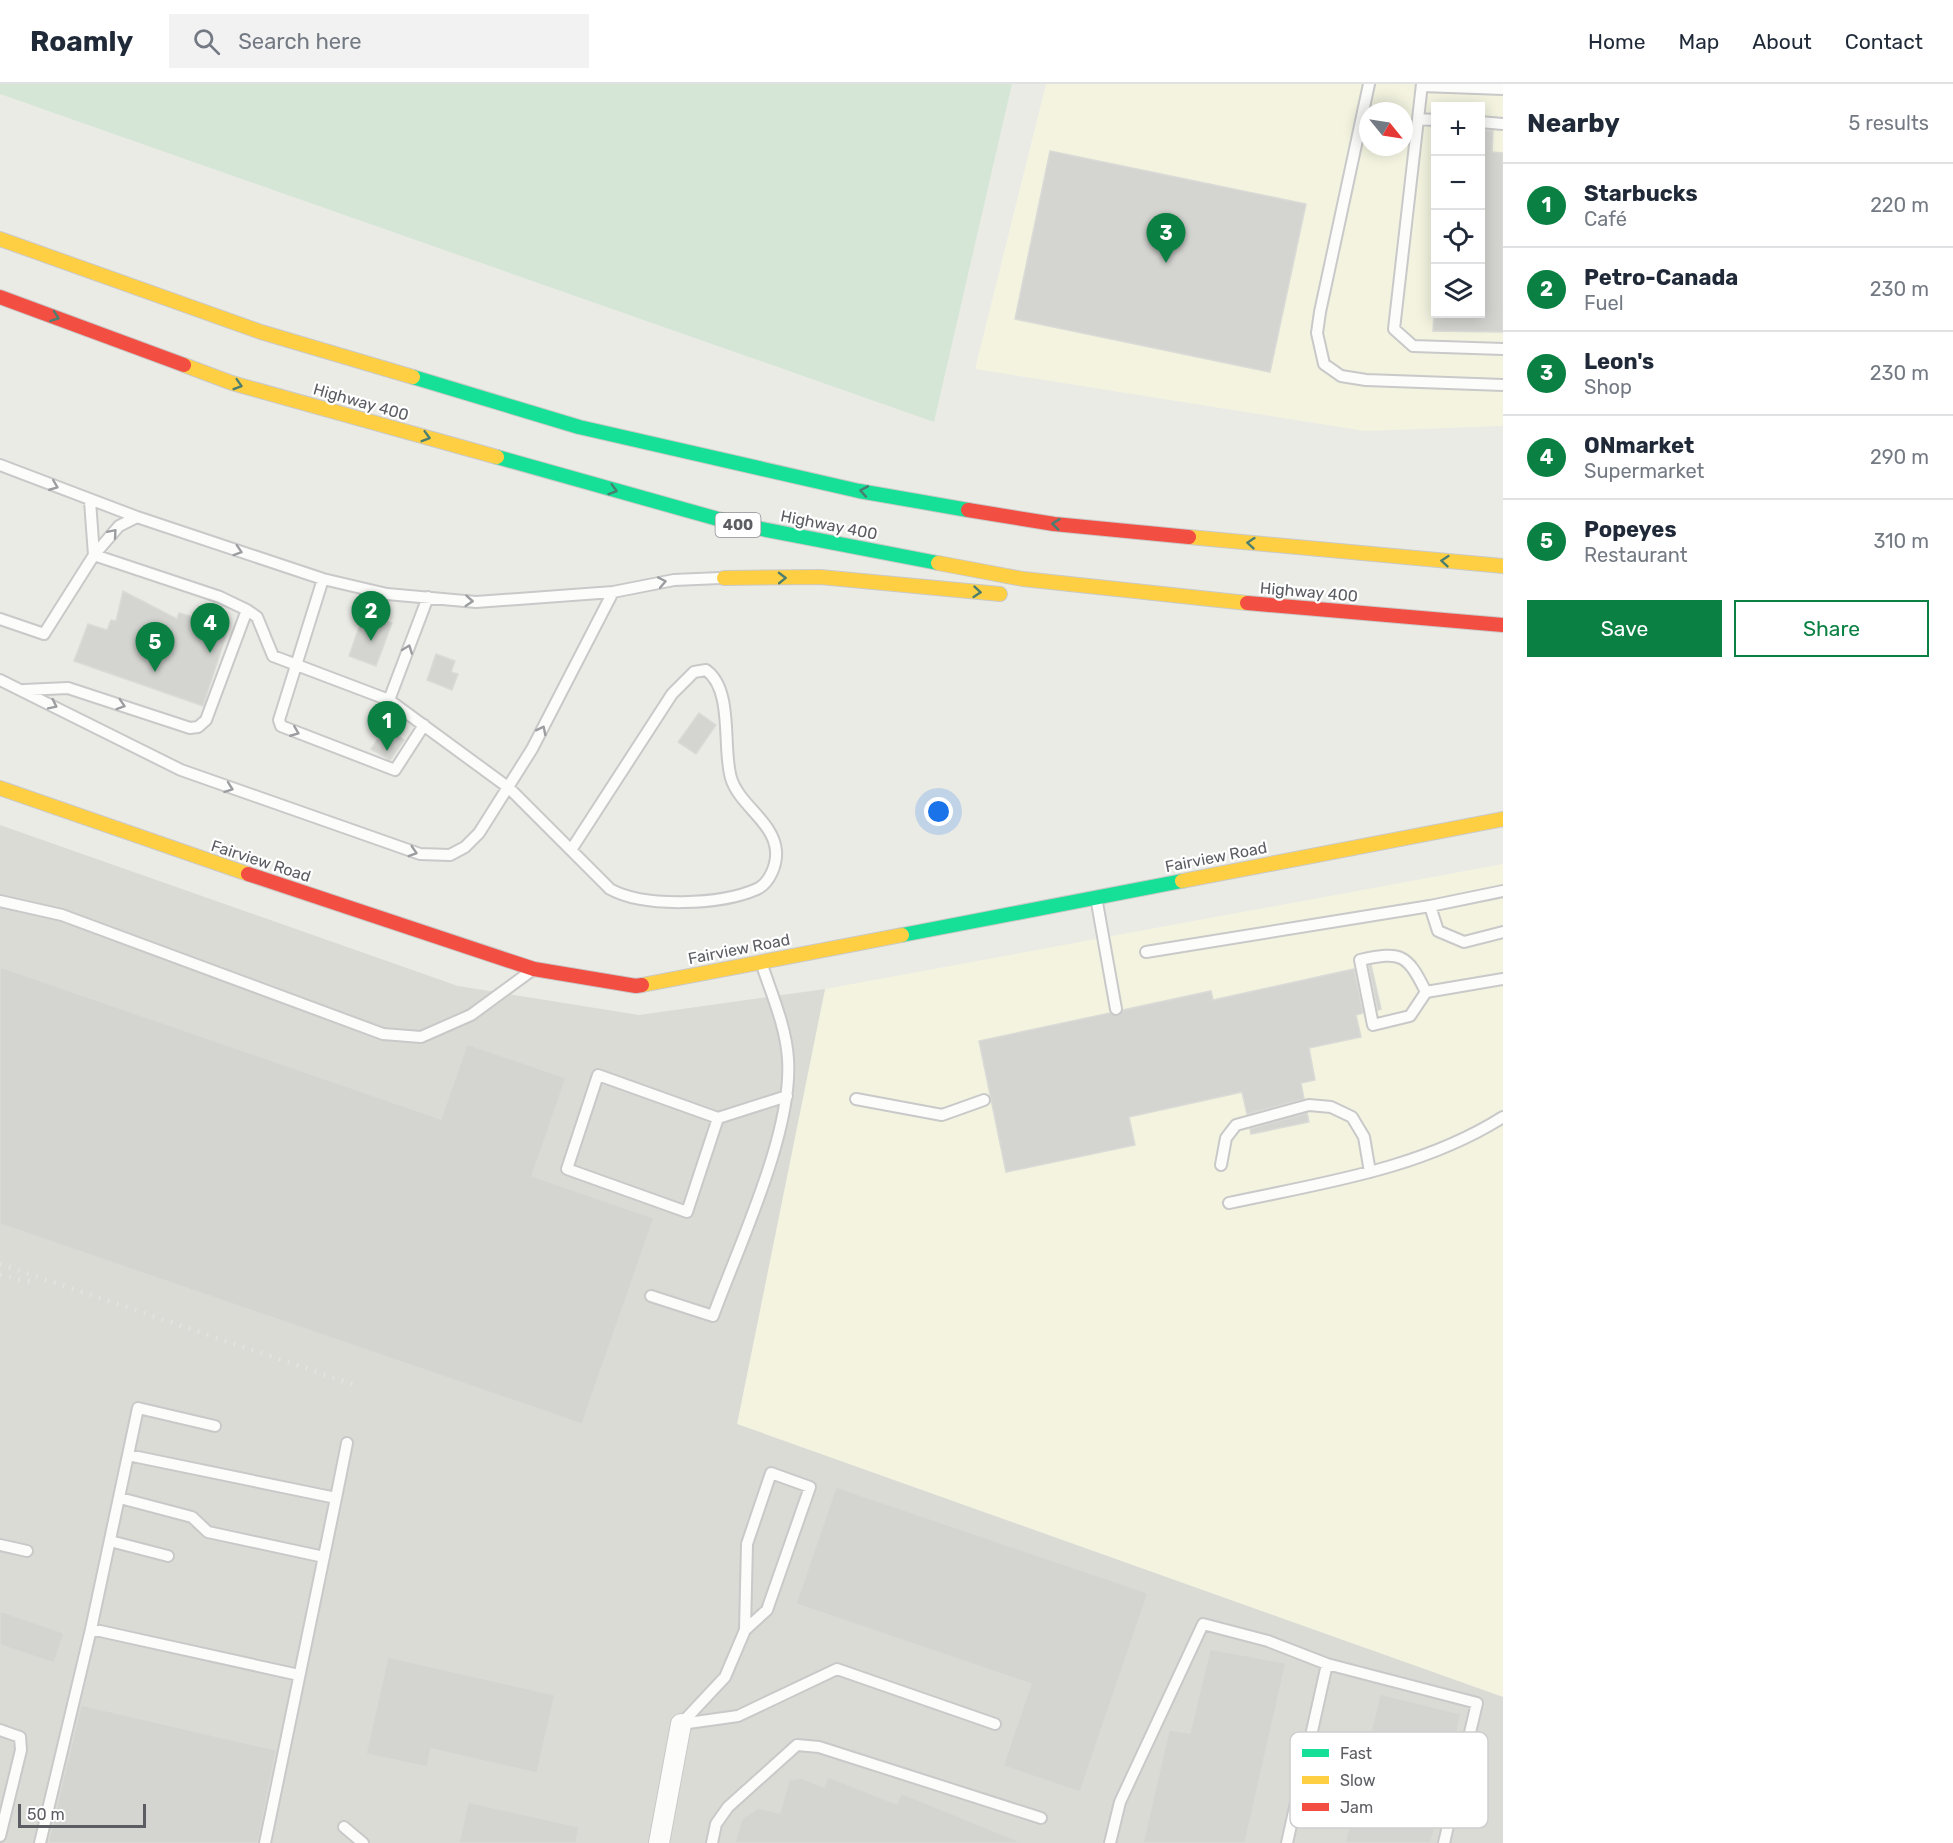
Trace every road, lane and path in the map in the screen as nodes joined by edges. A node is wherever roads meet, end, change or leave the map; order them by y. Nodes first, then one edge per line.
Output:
1 (1369, 84) edge
2 (1422, 85) edge
3 (1503, 88) edge
4 (1418, 118) junction
5 (1431, 119) edge
6 (1485, 122) edge
7 (1503, 124) edge
8 (0, 239) edge
9 (0, 297) edge
10 (1503, 349) edge
11 (1503, 385) edge
12 (0, 465) edge
13 (90, 501) junction
14 (137, 517) junction
15 (93, 555) junction
16 (1503, 566) edge
17 (724, 578) joint
18 (322, 579) junction
19 (613, 592) junction
20 (1145, 594) junction
21 (1017, 596) dead end
22 (429, 597) junction
23 (1063, 598) dead end
24 (247, 610) junction
25 (0, 619) edge
26 (1503, 625) edge
27 (297, 664) junction
28 (0, 674) edge
29 (0, 680) edge
30 (11, 685) junction
31 (24, 690) junction
32 (389, 700) junction
33 (424, 725) junction
34 (0, 788) edge
35 (509, 788) junction
36 (1503, 819) edge
37 (571, 850) junction
38 (1503, 891) edge
39 (1096, 897) junction
40 (0, 901) edge
41 (1430, 906) junction
42 (1503, 932) edge
43 (1146, 951) dead end
44 (761, 962) junction
45 (534, 969) junction
46 (1503, 979) edge
47 (1426, 992) junction
48 (1116, 1009) dead end
49 (787, 1096) junction
50 (856, 1099) dead end
51 (984, 1100) dead end
52 (718, 1118) junction
53 (1503, 1118) edge
54 (1221, 1165) dead end
55 (1370, 1172) junction
56 (1229, 1203) dead end
57 (651, 1296) dead end
58 (215, 1426) dead end
59 (346, 1443) dead end
60 (128, 1455) junction
61 (120, 1498) junction
62 (336, 1498) junction
63 (110, 1541) junction
64 (0, 1545) edge
65 (27, 1551) dead end
66 (168, 1556) dead end
67 (324, 1557) junction
68 (91, 1629) junction
69 (745, 1630) junction
70 (1328, 1664) junction
71 (299, 1675) junction
72 (681, 1724) junction
73 (996, 1724) dead end
74 (0, 1730) edge
75 (1312, 1732) edge
76 (1470, 1732) edge
77 (1041, 1818) dead end
78 (344, 1827) dead end
79 (1290, 1828) edge
80 (1448, 1828) edge
81 (0, 1836) edge
82 (40, 1843) edge
83 (265, 1843) edge
84 (363, 1843) edge
85 (659, 1843) edge
86 (712, 1843) edge
87 (1110, 1843) edge
88 (1287, 1843) edge
89 (1444, 1843) edge

1 - 11 lane
2 - 3 lane
2 - 4 lane
4 - 5 lane
4 - 10 lane
6 - 7 lane
16 -> 8 main road
9 -> 20 main road, Highway 400 / 400
12 -> 13 lane
13 - 14 lane
13 - 15 lane
15 -> 14 lane
14 -> 18 lane
15 - 24 lane
15 - 25 lane
19 -> 17 lane
17 -> 21 main road
18 - 22 lane
18 - 27 lane
22 -> 19 lane
35 -> 19 lane
20 - 23 main road
20 - 26 main road, Highway 400 / 400
32 -> 22 lane
24 - 27 lane
31 -> 24 lane
27 - 32 lane
27 -> 33 lane
28 - 30 lane
29 - 30 lane
30 - 31 lane
31 -> 35 lane
32 - 33 lane
33 - 35 lane
34 - 45 main road, Fairview Road
35 - 37 lane
36 - 39 main road, Fairview Road
37 - 37 lane
38 - 41 lane
39 - 44 main road, Fairview Road
39 - 48 lane
40 - 45 lane
41 - 42 lane
41 - 43 lane
44 - 45 main road, Fairview Road
44 - 49 lane
46 - 47 lane
47 - 47 lane
49 - 52 lane
49 - 57 lane
50 - 51 lane
52 - 52 lane
53 - 55 lane
54 - 55 lane
55 - 56 lane
58 - 60 lane
59 - 62 lane
60 - 61 lane
60 - 62 lane
61 - 63 lane
61 - 67 lane
62 - 67 lane
63 - 66 lane
63 - 68 lane
64 - 65 lane
67 - 71 lane
68 - 71 lane
68 - 82 lane
69 - 69 lane
69 - 72 lane
70 - 75 lane
70 - 76 lane
70 - 87 lane
71 - 83 lane
72 - 73 lane
72 - 85 street
74 - 81 lane
77 - 86 lane
78 - 84 lane
79 - 88 lane
80 - 89 lane

